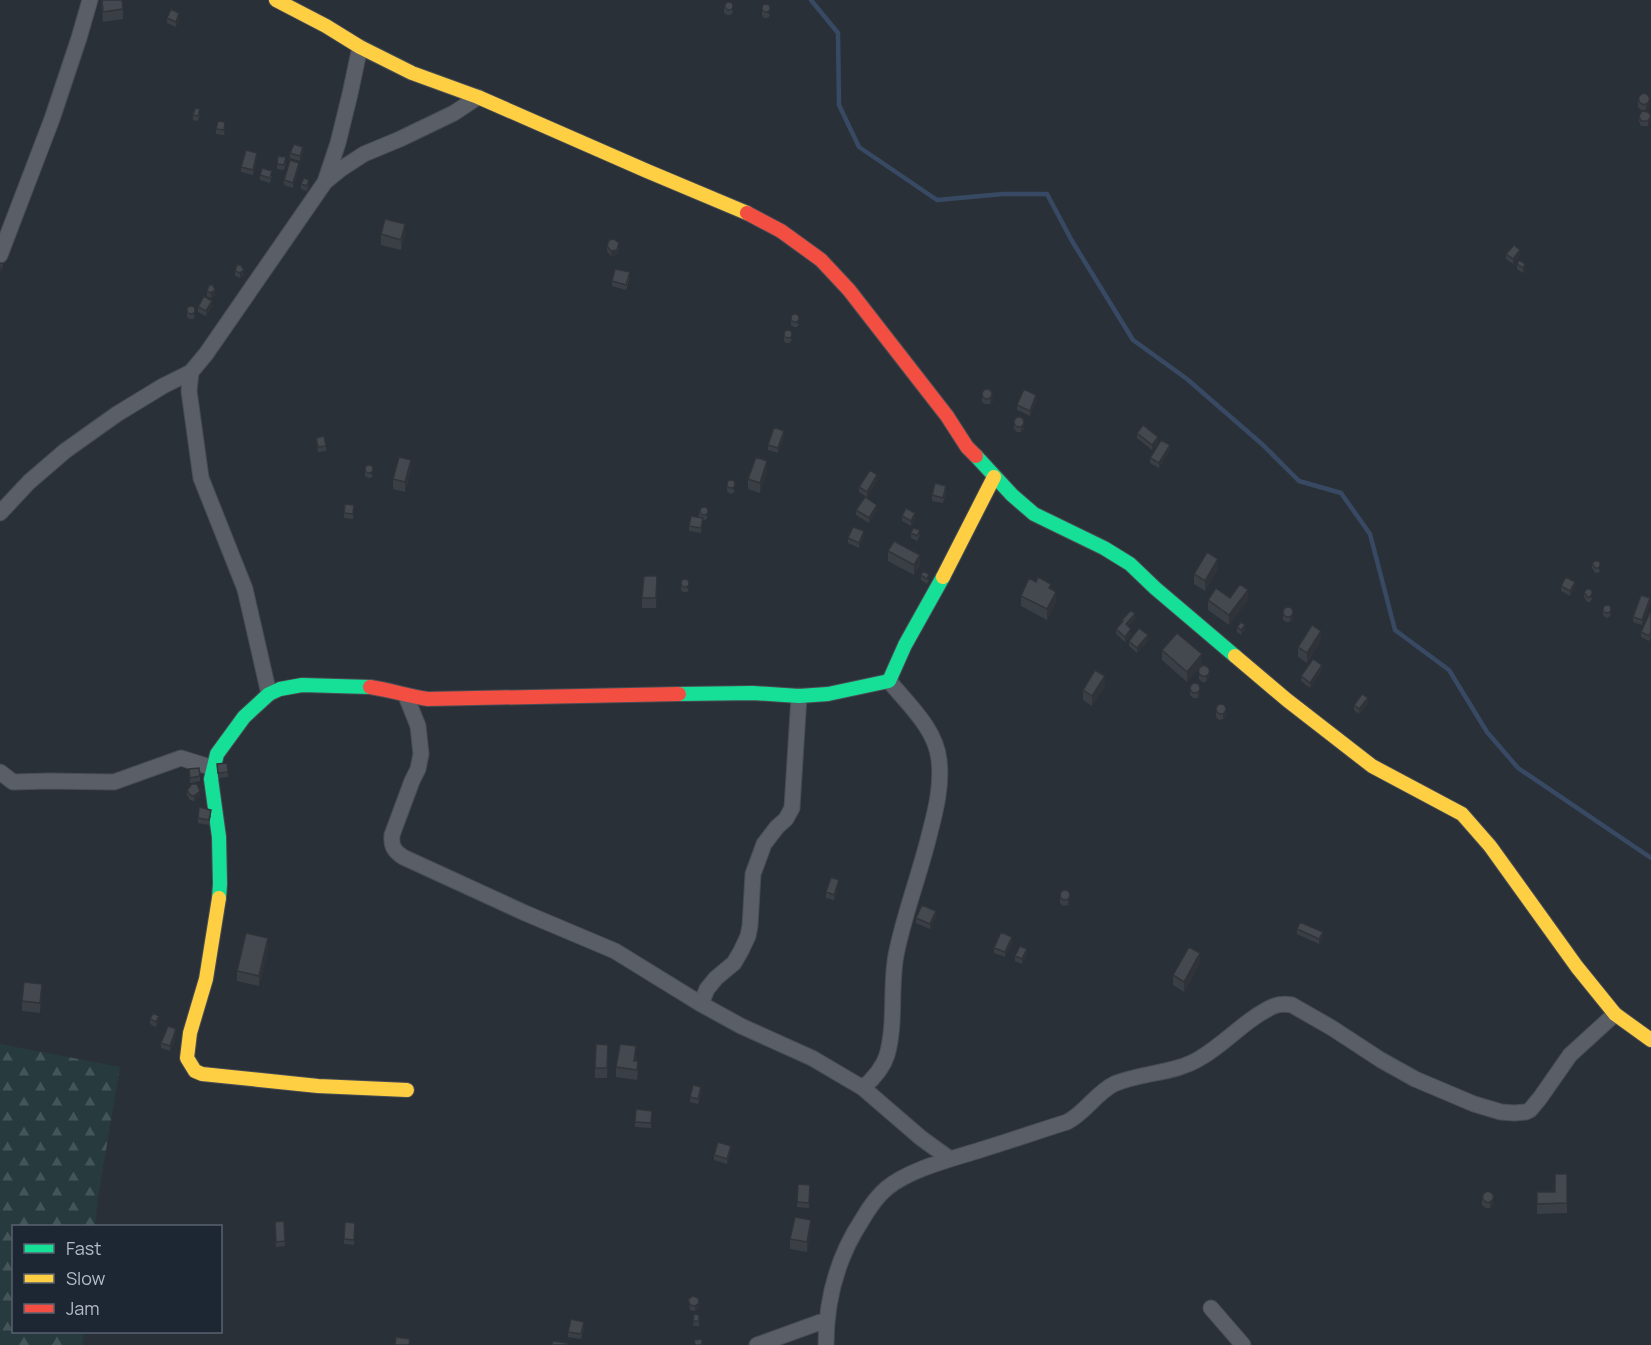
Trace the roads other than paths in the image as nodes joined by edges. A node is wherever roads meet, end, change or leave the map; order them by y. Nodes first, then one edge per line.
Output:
1 (90, 0) edge
2 (276, 0) edge
3 (360, 47) junction
4 (478, 97) junction
5 (325, 182) junction
6 (0, 255) edge
7 (191, 372) junction
8 (994, 477) junction
9 (0, 513) edge
10 (888, 681) junction
11 (269, 694) junction
12 (406, 696) junction
13 (799, 696) junction
14 (213, 768) junction
15 (0, 772) edge
16 (701, 1004) junction
17 (1615, 1014) junction
18 (1651, 1040) edge
19 (864, 1088) junction
20 (407, 1090) dead end
21 (950, 1159) junction
22 (1211, 1308) dead end
23 (826, 1320) junction
24 (757, 1345) edge
25 (826, 1345) edge
26 (1243, 1345) edge

1 - 6 street
2 - 3 street
3 - 4 street
3 - 5 street
4 - 5 street
4 - 8 street
5 - 7 street
7 - 9 street
7 - 11 street
8 - 10 street
8 - 17 street
10 - 13 street
10 - 19 street
11 - 12 street
11 - 14 street
12 - 13 street
12 - 16 street
13 - 16 street
14 - 15 street
14 - 20 street
16 - 19 street
17 - 18 street
17 - 21 street
19 - 21 street
21 - 23 street
22 - 26 street
23 - 24 street
23 - 25 street

